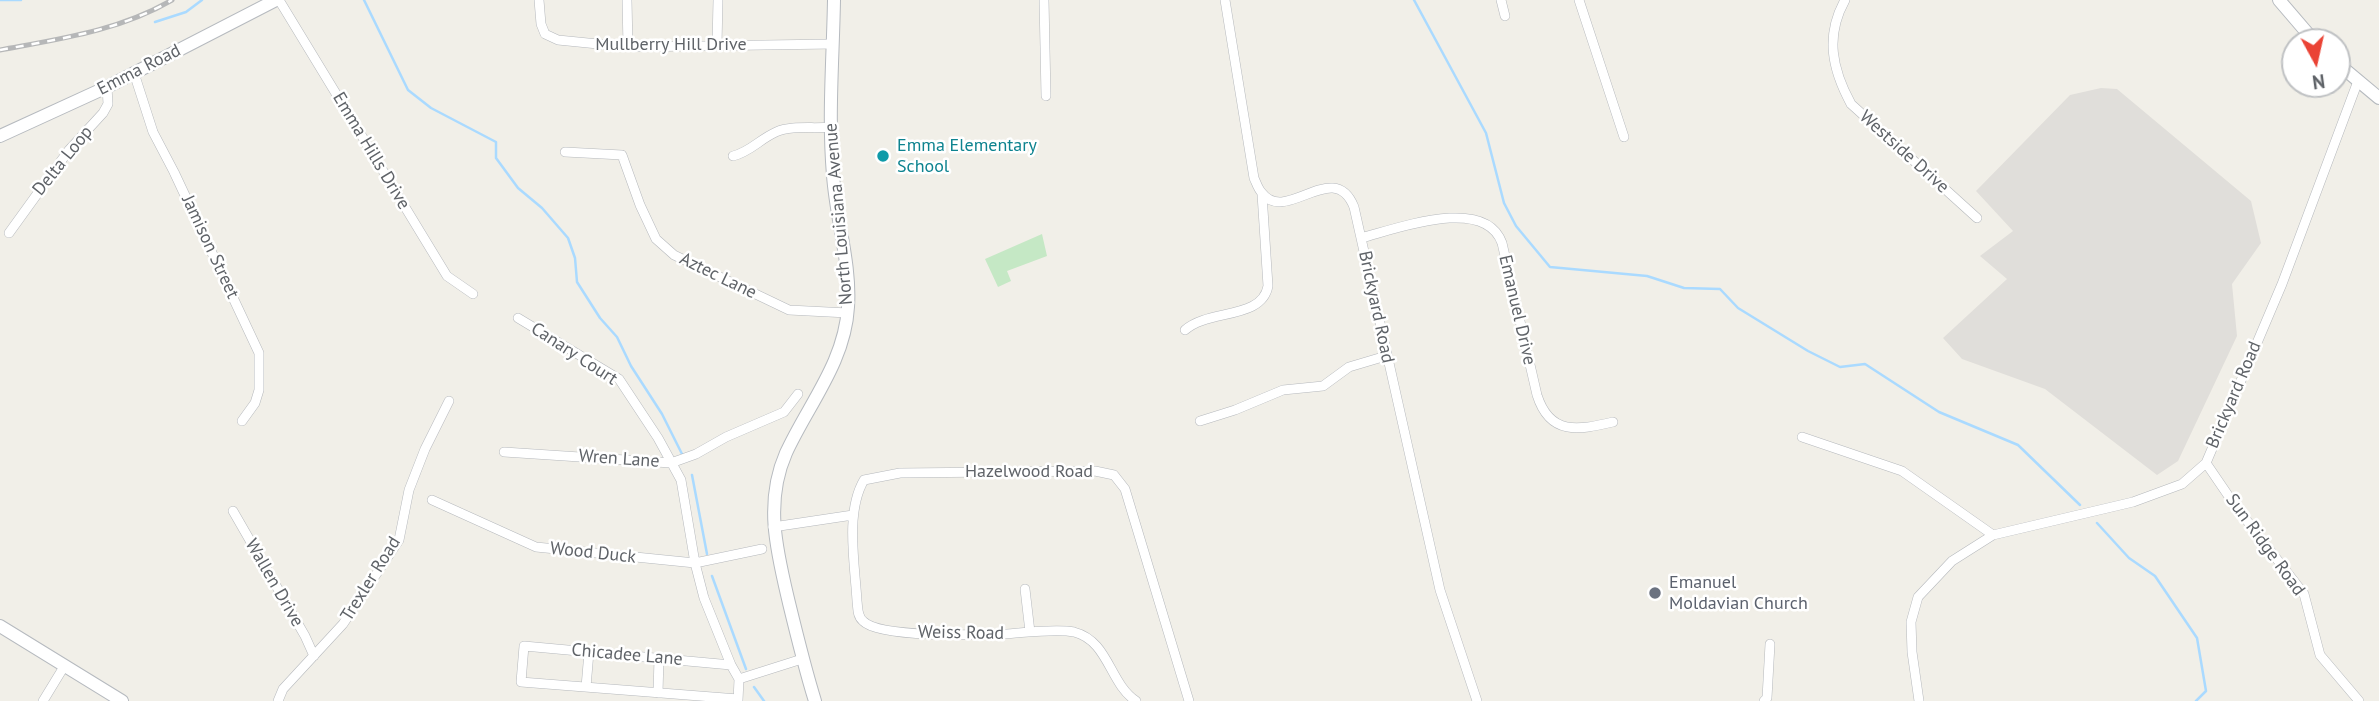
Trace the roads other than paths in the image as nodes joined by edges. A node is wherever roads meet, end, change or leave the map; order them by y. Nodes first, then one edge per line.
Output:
1 (278, 0) edge
2 (539, 0) edge
3 (627, 0) edge
4 (718, 0) edge
5 (834, 0) edge
6 (1044, 0) edge
7 (1225, 0) edge
8 (1502, 0) edge
9 (1579, 0) edge
10 (1845, 0) edge
11 (2279, 0) edge
12 (1505, 16) dead end
13 (2303, 28) edge
14 (833, 44) junction
15 (718, 45) junction
16 (628, 47) junction
17 (134, 73) junction
18 (2351, 75) edge
19 (2358, 81) junction
20 (107, 87) junction
21 (1046, 96) dead end
22 (2379, 98) edge
23 (831, 127) junction
24 (0, 136) edge
25 (1624, 137) dead end
26 (565, 152) dead end
27 (733, 156) dead end
28 (1262, 194) junction
29 (1977, 219) dead end
30 (9, 233) dead end
31 (1361, 238) junction
32 (473, 294) dead end
33 (848, 313) junction
34 (518, 318) dead end
35 (1185, 330) dead end
36 (1386, 356) junction
37 (798, 394) dead end
38 (449, 401) dead end
39 (242, 421) dead end
40 (1200, 421) dead end
41 (1613, 422) dead end
42 (1802, 437) dead end
43 (504, 452) dead end
44 (671, 463) junction
45 (2206, 463) junction
46 (432, 500) dead end
47 (233, 511) dead end
48 (853, 515) junction
49 (774, 527) junction
50 (1993, 534) junction
51 (762, 549) dead end
52 (695, 563) junction
53 (1026, 589) dead end
54 (0, 626) edge
55 (1030, 632) junction
56 (1770, 644) dead end
57 (589, 652) junction
58 (314, 656) junction
59 (659, 658) junction
60 (802, 659) junction
61 (65, 665) junction
62 (731, 665) junction
63 (739, 679) junction
64 (586, 687) junction
65 (659, 694) junction
66 (738, 700) edge
67 (43, 701) edge
68 (122, 701) edge
69 (278, 701) edge
70 (815, 701) edge
71 (1136, 701) edge
72 (1189, 701) edge
73 (1477, 701) edge
74 (1765, 701) edge
75 (1919, 701) edge
76 (2359, 701) edge

1 - 17 street, Emma Road
1 - 32 street, Emma Hills Drive
2 - 16 street, Mullberry Hill Drive
3 - 16 street
4 - 15 street
5 - 14 street, North Louisiana Avenue
6 - 21 street
7 - 28 street
8 - 12 street
9 - 25 street
10 - 29 street, Westside Drive
11 - 13 street
14 - 15 street, Mullberry Hill Drive
14 - 23 street, North Louisiana Avenue
15 - 16 street, Mullberry Hill Drive
17 - 20 street, Emma Road
17 - 39 street, Jamison Street
18 - 19 street
19 - 22 street
19 - 45 street, Brickyard Road
20 - 24 street, Emma Road
20 - 30 street, Delta Loop
23 - 27 street
23 - 33 street, North Louisiana Avenue
26 - 33 street, Aztec Lane
28 - 31 street, Brickyard Road
28 - 35 street
31 - 36 street, Brickyard Road
31 - 41 street, Emanuel Drive
33 - 49 street, North Louisiana Avenue
34 - 44 street, Canary Court
36 - 40 street
36 - 73 street, Brickyard Road
37 - 44 street, Wren Lane
38 - 58 street, Trexler Road
42 - 50 street
43 - 44 street, Wren Lane
44 - 52 street, Canary Court
45 - 50 street, Brickyard Road
45 - 76 street, Sun Ridge Road
46 - 52 street, Wood Duck
47 - 58 street, Wallen Drive
48 - 49 street
48 - 55 street, Weiss Road
48 - 72 street, Hazelwood Road
49 - 60 street, North Louisiana Avenue
50 - 75 street, Brickyard Road
51 - 52 street, Wood Duck
52 - 62 street, Canary Court
53 - 55 street
54 - 61 street
55 - 71 street, Weiss Road
56 - 74 street
57 - 59 street, Chicadee Lane
57 - 64 street
57 - 64 street, Chicadee Lane
58 - 69 street, Trexler Road
59 - 62 street, Chicadee Lane
59 - 65 street
60 - 63 street
60 - 70 street, North Louisiana Avenue
61 - 67 street
61 - 68 street
62 - 63 street, Canary Court
63 - 66 street
64 - 65 street
65 - 66 street

